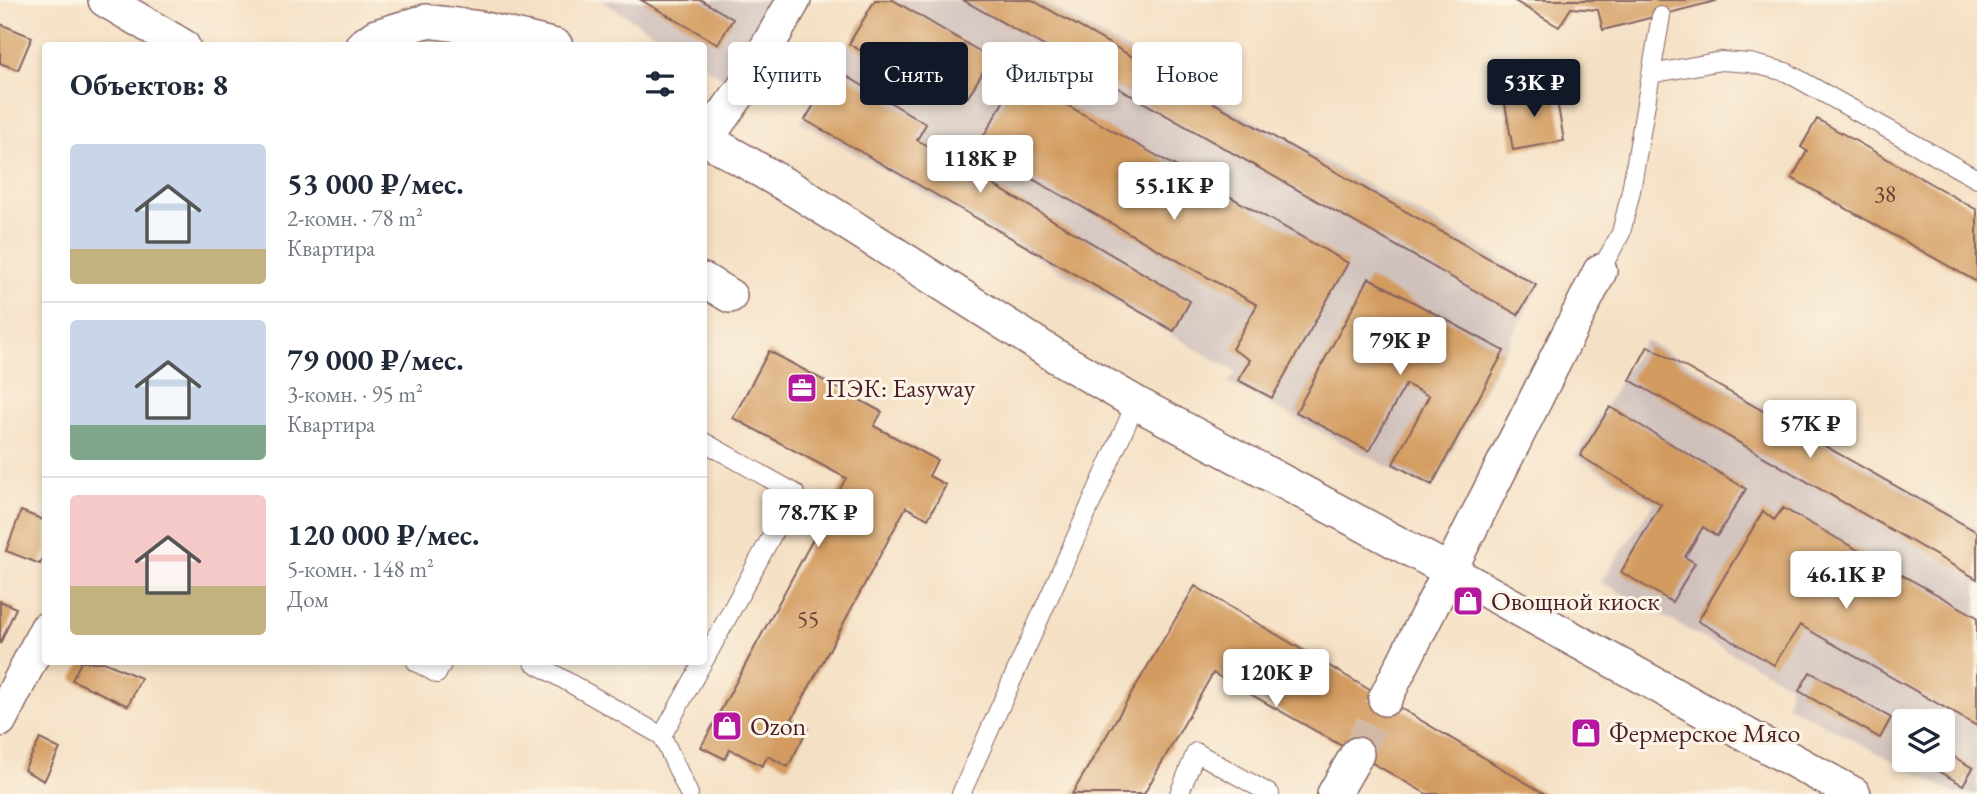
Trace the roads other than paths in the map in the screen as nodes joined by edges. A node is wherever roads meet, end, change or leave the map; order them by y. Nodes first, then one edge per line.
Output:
1 (105, 0) edge
2 (794, 0) edge
3 (1661, 16) dead end
4 (176, 42) edge
5 (368, 42) edge
6 (539, 42) edge
7 (1651, 74) junction
8 (707, 136) edge
9 (707, 140) edge
10 (1977, 179) edge
11 (1600, 271) joint
12 (1136, 403) junction
13 (707, 444) edge
14 (1450, 570) junction
15 (42, 637) edge
16 (707, 654) edge
17 (421, 665) edge
18 (442, 665) edge
19 (538, 665) edge
20 (701, 665) edge
21 (1385, 699) tunnel mouth
22 (0, 720) edge
23 (662, 736) junction
24 (1357, 754) tunnel mouth
25 (688, 794) edge
26 (961, 794) edge
27 (1179, 794) edge
28 (1270, 794) edge
29 (1334, 794) edge
30 (1854, 794) edge

1 - 4 street
2 - 8 street
3 - 7 lane
5 - 6 street
7 - 10 lane
7 - 11 lane
9 - 12 street
11 - 14 street
12 - 14 street
12 - 26 lane
13 - 16 lane
14 - 21 street
14 - 30 street
15 - 22 street
17 - 18 lane
19 - 23 lane
20 - 23 lane
23 - 25 lane
24 - 29 street
27 - 28 lane

